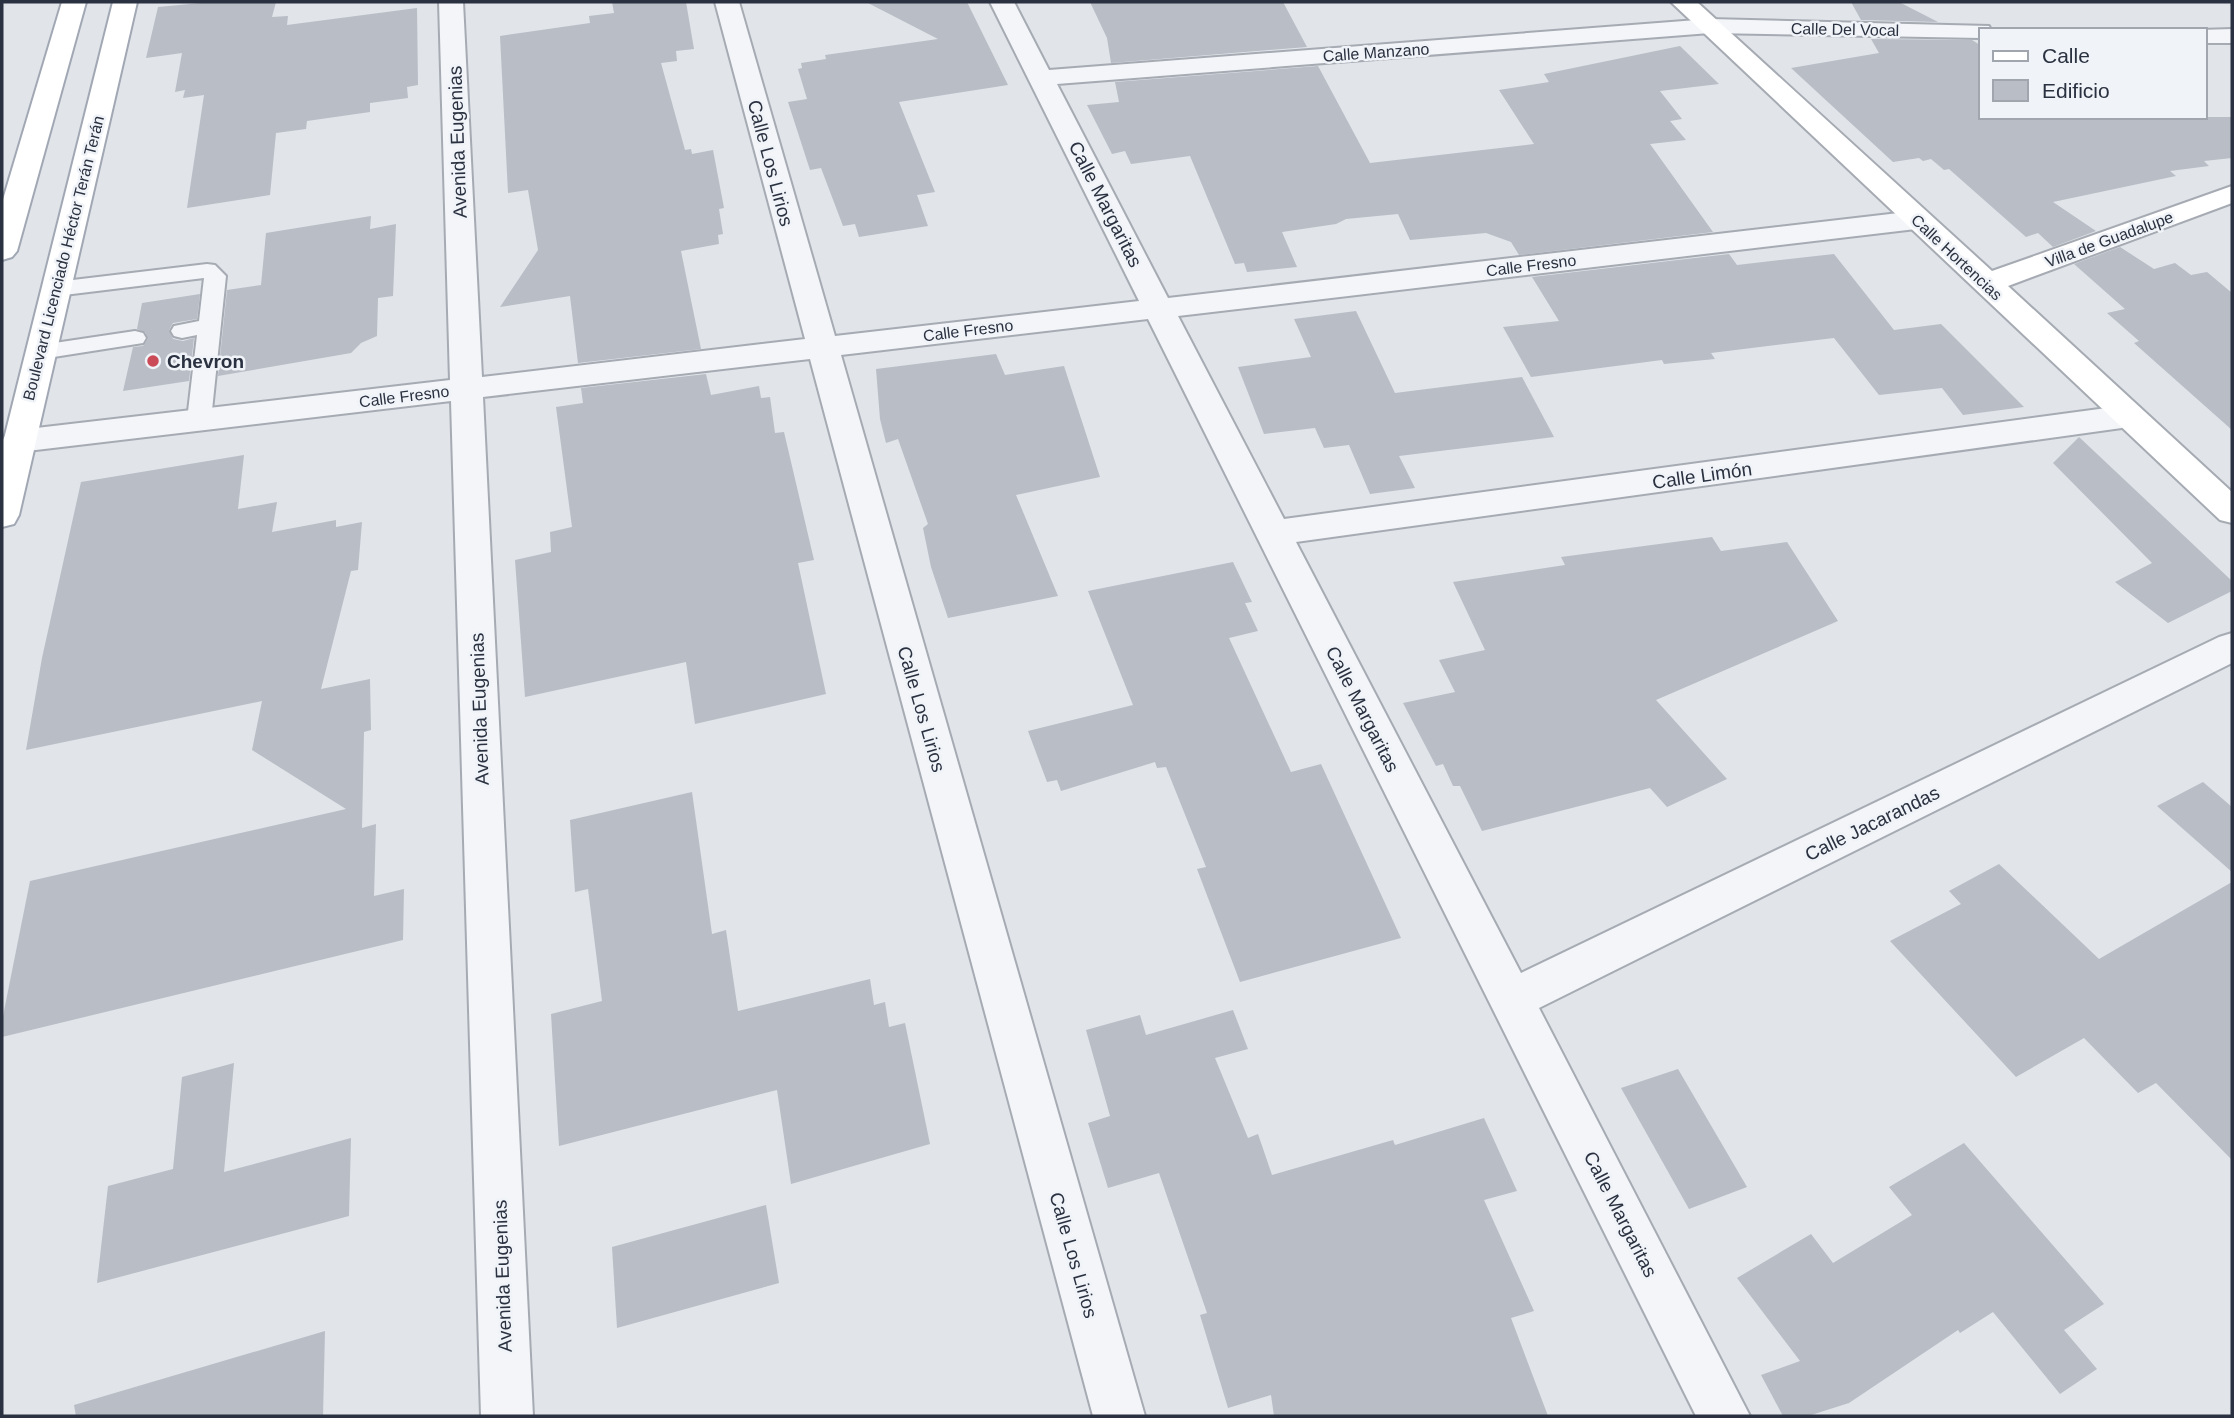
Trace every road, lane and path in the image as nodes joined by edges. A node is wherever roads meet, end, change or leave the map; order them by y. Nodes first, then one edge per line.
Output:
1 (74, 2) edge
2 (125, 2) edge
3 (451, 2) edge
4 (726, 2) edge
5 (1002, 2) edge
6 (1683, 2) edge
7 (1710, 26) junction
8 (1979, 31) edge
9 (2206, 36) edge
10 (2232, 36) edge
11 (1042, 78) junction
12 (2228, 200) edge
13 (1916, 220) junction
14 (2, 251) edge
15 (1985, 284) junction
16 (56, 289) junction
17 (1159, 308) junction
18 (210, 326) junction
19 (182, 331) dead end
20 (135, 338) dead end
21 (822, 347) junction
22 (41, 352) junction
23 (467, 389) junction
24 (2129, 416) junction
25 (199, 420) junction
26 (19, 441) junction
27 (2232, 511) edge
28 (2, 515) edge
29 (1274, 533) junction
30 (2232, 647) edge
31 (1511, 1000) junction
32 (507, 1416) edge
33 (1119, 1416) edge
34 (1724, 1416) edge

1 - 14 main road
2 - 16 main road, Boulevard Licenciado Héctor Terán Terán
3 - 23 street, Avenida Eugenias
4 - 21 street, Calle Los Lirios
5 - 11 street, Calle Margaritas
6 - 7 main road, Calle Hortencias
7 - 8 street, Calle Del Vocal
7 - 11 street, Calle Manzano
7 - 13 main road, Calle Hortencias
9 - 10 street
11 - 17 street, Calle Margaritas
12 - 15 main road, Villa de Guadalupe
13 - 15 main road, Calle Hortencias
13 - 17 street, Calle Fresno
15 - 24 main road, Calle Hortencias
16 - 18 lane
16 - 22 main road, Boulevard Licenciado Héctor Terán Terán
17 - 21 street, Calle Fresno
17 - 29 street, Calle Margaritas
18 - 19 lane
18 - 25 lane
20 - 22 lane
21 - 23 street, Calle Fresno
21 - 33 street, Calle Los Lirios
22 - 26 main road, Boulevard Licenciado Héctor Terán Terán
23 - 25 street, Calle Fresno
23 - 32 street, Avenida Eugenias
24 - 27 main road, Calle Hortencias
24 - 29 street, Calle Limón
25 - 26 street, Calle Fresno
26 - 28 main road, Boulevard Licenciado Héctor Terán Terán
29 - 31 street, Calle Margaritas
30 - 31 street, Calle Jacarandas
31 - 34 street, Calle Margaritas

